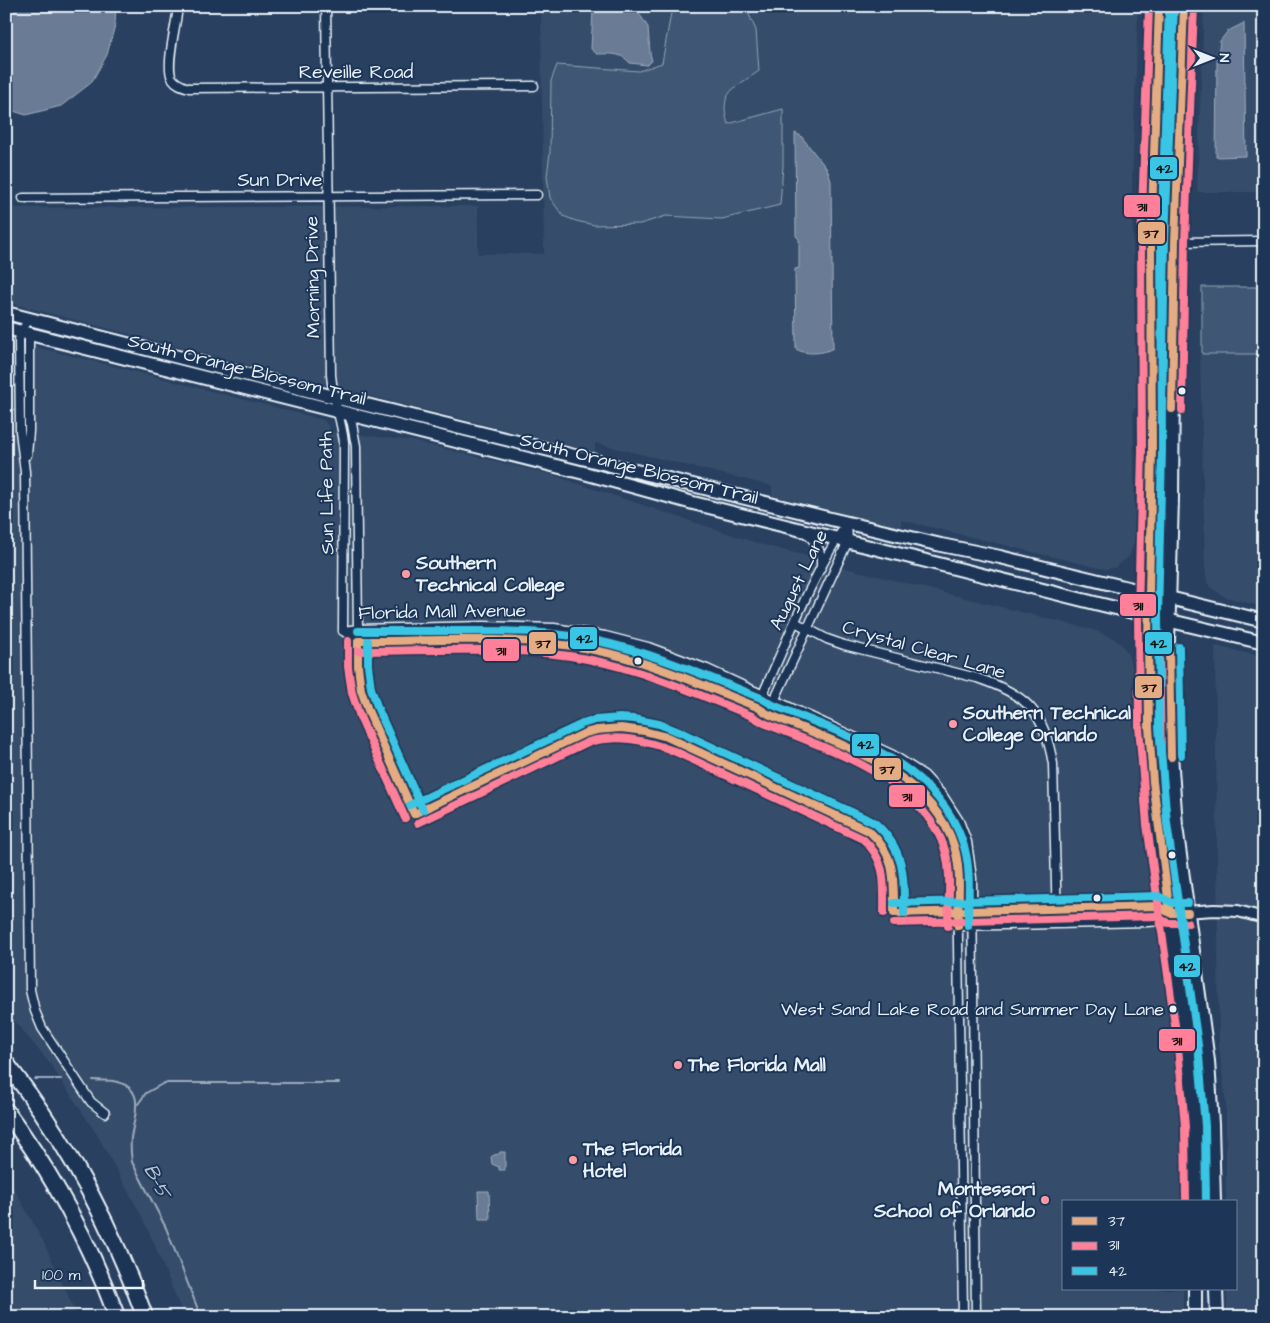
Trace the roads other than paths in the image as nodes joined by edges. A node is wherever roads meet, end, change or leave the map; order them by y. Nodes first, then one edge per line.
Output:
1 (178, 6) edge
2 (326, 6) edge
3 (1159, 6) edge
4 (1184, 6) edge
5 (534, 86) dead end
6 (327, 88) junction
7 (537, 195) dead end
8 (328, 196) junction
9 (23, 198) dead end
10 (1264, 241) edge
11 (1175, 242) junction
12 (1151, 244) junction
13 (6, 313) edge
14 (30, 319) junction
15 (1151, 325) junction
16 (6, 328) edge
17 (25, 333) junction
18 (19, 388) junction
19 (29, 388) junction
20 (334, 397) junction
21 (345, 414) junction
22 (1172, 428) junction
23 (25, 472) junction
24 (847, 522) junction
25 (345, 525) junction
26 (357, 526) junction
27 (802, 529) junction
28 (842, 539) junction
29 (821, 569) junction
30 (1148, 593) junction
31 (1169, 598) junction
32 (1148, 615) junction
33 (1169, 620) junction
34 (1264, 621) edge
35 (795, 622) junction
36 (358, 629) junction
37 (808, 630) junction
38 (343, 631) junction
39 (358, 641) junction
40 (1264, 643) edge
41 (763, 695) junction
42 (774, 700) junction
43 (757, 707) junction
44 (768, 714) junction
45 (1057, 910) junction
46 (958, 912) junction
47 (973, 912) junction
48 (1170, 913) junction
49 (1188, 913) junction
50 (1264, 918) edge
51 (1057, 924) junction
52 (958, 926) junction
53 (973, 926) junction
54 (6, 1063) edge
55 (1192, 1082) junction
56 (1210, 1082) junction
57 (6, 1111) edge
58 (104, 1113) dead end
59 (1196, 1200) edge
60 (1214, 1200) edge
61 (962, 1239) junction
62 (975, 1239) junction
63 (1195, 1290) edge
64 (1216, 1290) edge
65 (117, 1317) edge
66 (145, 1317) edge
67 (963, 1317) edge
68 (976, 1317) edge
69 (1195, 1317) edge
70 (1217, 1317) edge

1 - 6 street, Reveille Road
2 - 6 street, Morning Drive
3 - 12 main road
4 - 11 main road
5 - 6 street, Reveille Road
6 - 8 street, Morning Drive
7 - 8 street, Sun Drive
8 - 9 street, Sun Drive
8 - 20 street, Morning Drive
10 - 11 street
11 - 12 street
11 - 22 main road
12 - 15 main road
13 - 14 main road, South Orange Blossom Trail
14 - 17 street
14 - 20 main road, South Orange Blossom Trail
15 - 22 main road
15 - 30 main road
16 - 17 main road, South Orange Blossom Trail
17 - 18 street
17 - 19 street
17 - 21 main road, South Orange Blossom Trail
18 - 19 street
18 - 23 street
19 - 23 street
20 - 21 street, Sun Life Path
20 - 24 main road, South Orange Blossom Trail
21 - 25 street, Sun Life Path
21 - 26 street, Sun Life Path
21 - 27 main road, South Orange Blossom Trail
22 - 31 main road
23 - 58 street
24 - 28 street, August Lane
24 - 30 main road, South Orange Blossom Trail
25 - 26 street
25 - 38 street, Sun Life Path
26 - 36 street, Sun Life Path
27 - 28 main road, South Orange Blossom Trail
27 - 29 street
28 - 29 street, August Lane
28 - 32 main road, South Orange Blossom Trail
28 - 37 street, August Lane
29 - 35 street, August Lane
30 - 31 main road, South Orange Blossom Trail
30 - 32 main road
31 - 33 main road
31 - 34 main road, South Orange Blossom Trail
32 - 33 main road, South Orange Blossom Trail
32 - 48 main road
33 - 40 main road, South Orange Blossom Trail
33 - 49 main road
35 - 37 street, Crystal Clear Lane
35 - 41 street, August Lane
36 - 38 street, Florida Mall Avenue
36 - 39 street, Sun Life Path
36 - 41 street, Florida Mall Avenue
37 - 42 street, August Lane
37 - 45 street, Crystal Clear Lane
38 - 39 street, Florida Mall Avenue
39 - 43 street, Florida Mall Avenue
41 - 42 street, Florida Mall Avenue
41 - 43 street, August Lane
42 - 44 street, August Lane
42 - 47 street, Florida Mall Avenue
43 - 44 street, Florida Mall Avenue
44 - 46 street, Florida Mall Avenue
45 - 47 street
45 - 48 street
45 - 51 street, Crystal Clear Lane
46 - 47 street
46 - 52 street, Florida Mall Avenue
47 - 53 street, Florida Mall Avenue
48 - 49 street
48 - 51 street
48 - 55 main road
49 - 50 street
49 - 56 main road
51 - 53 street
52 - 53 street
52 - 61 street, Florida Mall Avenue
53 - 62 street, Florida Mall Avenue
54 - 66 highway
55 - 56 main road
55 - 59 main road
56 - 60 main road
57 - 65 highway
61 - 62 street
61 - 67 street, Florida Mall Avenue
62 - 68 street, Florida Mall Avenue
63 - 69 main road
64 - 70 main road

